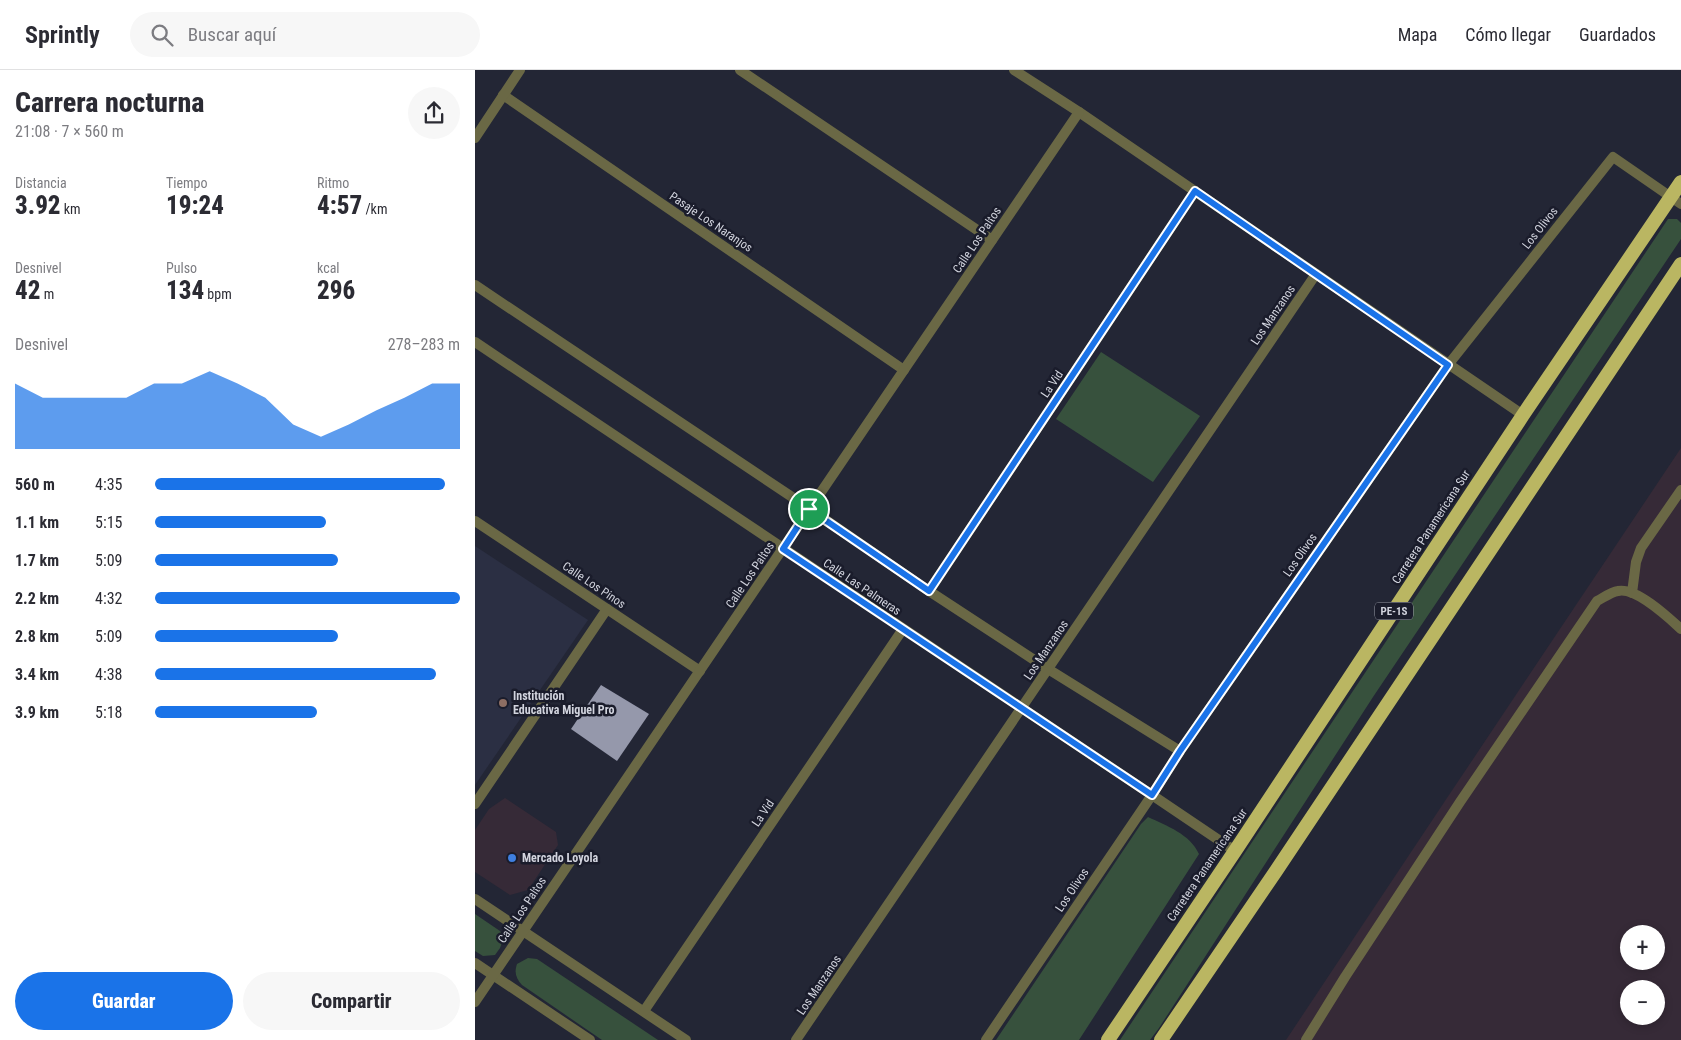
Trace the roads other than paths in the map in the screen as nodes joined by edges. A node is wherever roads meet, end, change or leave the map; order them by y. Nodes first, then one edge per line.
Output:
1 (520, 70) edge
2 (740, 70) edge
3 (1014, 70) edge
4 (503, 95) junction
5 (1079, 112) junction
6 (475, 138) edge
7 (1681, 182) edge
8 (1195, 191) junction
9 (1676, 200) edge
10 (992, 240) junction
11 (1681, 264) edge
12 (1316, 274) junction
13 (475, 285) edge
14 (475, 342) edge
15 (1448, 365) junction
16 (904, 370) junction
17 (1523, 415) junction
18 (1681, 490) edge
19 (809, 509) junction
20 (475, 521) edge
21 (783, 549) junction
22 (929, 591) junction
23 (1632, 593) junction
24 (607, 609) junction
25 (903, 629) junction
26 (1681, 629) edge
27 (1048, 669) junction
28 (700, 671) junction
29 (1021, 708) junction
30 (1180, 751) junction
31 (1152, 795) junction
32 (475, 804) edge
33 (1235, 852) junction
34 (475, 899) edge
35 (523, 931) junction
36 (475, 964) edge
37 (493, 976) junction
38 (475, 1002) edge
39 (644, 1011) junction
40 (590, 1040) edge
41 (686, 1040) edge
42 (796, 1040) edge
43 (986, 1040) edge
44 (1107, 1040) edge
45 (1161, 1040) edge
46 (1306, 1040) edge

1 - 4 street
2 - 10 street
3 - 5 street
4 - 6 street
4 - 16 street, Pasaje Los Naranjos
5 - 8 street
5 - 10 street, Calle Los Paltos
7 - 9 highway, Carretera Panamericana Sur / PE-1S
8 - 12 street
8 - 22 street, La Vid
9 - 15 street, Los Olivos
9 - 17 highway, Carretera Panamericana Sur / PE-1S
10 - 16 street, Calle Los Paltos
11 - 45 highway
12 - 15 street
12 - 27 street, Los Manzanos
13 - 19 street
14 - 21 street, Calle Las Palmeras
15 - 17 street
15 - 30 street, Los Olivos
16 - 19 street, Calle Los Paltos
17 - 33 highway, Carretera Panamericana Sur / PE-1S
18 - 23 street
19 - 21 street, Calle Los Paltos
19 - 22 street
20 - 24 street, Calle Los Pinos
21 - 25 street, Calle Las Palmeras
21 - 28 street, Calle Los Paltos
22 - 27 street
23 - 26 street
23 - 46 street
24 - 28 street, Calle Los Pinos
24 - 32 street
25 - 29 street, Calle Las Palmeras
25 - 39 street, La Vid
27 - 29 street, Los Manzanos
27 - 30 street
28 - 35 street, Calle Los Paltos
29 - 31 street, Calle Las Palmeras
29 - 42 street, Los Manzanos
30 - 31 street, Los Olivos
31 - 33 street, Calle Las Palmeras
31 - 43 street, Los Olivos
33 - 44 highway, Carretera Panamericana Sur / PE-1S
34 - 35 street
35 - 37 street, Calle Los Paltos
35 - 39 street
36 - 37 street
37 - 38 street, Calle Los Paltos
37 - 40 street
39 - 41 street

